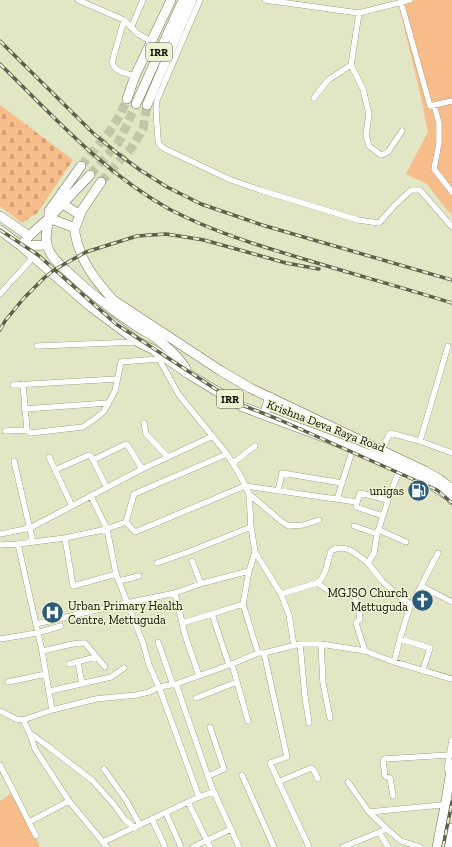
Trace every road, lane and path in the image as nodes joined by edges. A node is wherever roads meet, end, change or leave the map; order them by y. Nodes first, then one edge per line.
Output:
1 (78, 0) edge
2 (143, 0) edge
3 (171, 0) edge
4 (183, 0) edge
5 (192, 0) edge
6 (200, 0) edge
7 (265, 0) edge
8 (410, 0) edge
9 (88, 2) edge
10 (401, 2) junction
11 (359, 14) junction
12 (124, 20) junction
13 (131, 28) junction
14 (151, 41) junction
15 (351, 65) junction
16 (135, 76) junction
17 (314, 98) dead end
18 (126, 100) tunnel mouth
19 (452, 101) edge
20 (136, 104) tunnel mouth
21 (147, 105) tunnel mouth
22 (434, 105) junction
23 (402, 131) dead end
24 (81, 166) tunnel mouth
25 (90, 175) tunnel mouth
26 (101, 182) tunnel mouth
27 (452, 192) edge
28 (63, 204) junction
29 (80, 215) junction
30 (0, 216) edge
31 (49, 218) junction
32 (452, 226) edge
33 (75, 228) junction
34 (0, 230) edge
35 (29, 236) junction
36 (47, 245) junction
37 (21, 246) junction
38 (33, 257) junction
39 (0, 294) edge
40 (138, 342) junction
41 (37, 346) dead end
42 (448, 346) dead end
43 (156, 354) junction
44 (190, 375) junction
45 (117, 379) junction
46 (23, 384) junction
47 (13, 385) dead end
48 (270, 397) junction
49 (108, 403) junction
50 (286, 405) junction
51 (24, 409) junction
52 (264, 415) junction
53 (280, 420) junction
54 (144, 423) dead end
55 (27, 430) junction
56 (5, 431) dead end
57 (213, 436) junction
58 (420, 441) junction
59 (255, 446) dead end
60 (353, 448) junction
61 (381, 450) junction
62 (452, 453) edge
63 (227, 454) junction
64 (49, 457) dead end
65 (168, 457) junction
66 (93, 460) junction
67 (14, 461) dead end
68 (233, 463) junction
69 (400, 468) junction
70 (142, 469) junction
71 (55, 470) junction
72 (342, 483) junction
73 (245, 486) junction
74 (107, 488) junction
75 (452, 489) edge
76 (278, 491) junction
77 (249, 494) junction
78 (91, 496) junction
79 (337, 499) junction
80 (388, 500) junction
81 (452, 500) edge
82 (357, 502) junction
83 (72, 506) junction
84 (384, 516) junction
85 (319, 520) dead end
86 (126, 522) junction
87 (354, 526) dead end
88 (251, 527) junction
89 (30, 528) junction
90 (107, 529) junction
91 (378, 532) junction
92 (0, 534) edge
93 (65, 538) junction
94 (33, 542) junction
95 (406, 542) dead end
96 (18, 544) junction
97 (0, 545) edge
98 (255, 552) junction
99 (438, 553) dead end
100 (192, 561) dead end
101 (157, 563) dead end
102 (368, 563) junction
103 (249, 571) junction
104 (116, 574) junction
105 (139, 576) dead end
106 (119, 581) junction
107 (200, 582) junction
108 (317, 583) junction
109 (421, 586) junction
110 (177, 591) junction
111 (281, 594) junction
112 (126, 602) junction
113 (452, 602) edge
114 (243, 604) junction
115 (411, 605) junction
116 (212, 614) junction
117 (182, 623) junction
118 (36, 624) junction
119 (61, 626) dead end
120 (37, 633) junction
121 (0, 639) edge
122 (400, 639) junction
123 (158, 642) dead end
124 (321, 644) junction
125 (297, 645) junction
126 (42, 651) junction
127 (364, 651) junction
128 (261, 653) junction
129 (96, 657) junction
130 (78, 662) junction
131 (394, 662) junction
132 (69, 664) dead end
133 (231, 665) junction
134 (105, 667) dead end
135 (124, 668) dead end
136 (423, 670) junction
137 (46, 674) junction
138 (199, 676) junction
139 (452, 679) edge
140 (8, 682) dead end
141 (237, 682) junction
142 (82, 684) junction
143 (174, 684) junction
144 (159, 687) junction
145 (50, 691) junction
146 (196, 698) dead end
147 (52, 710) junction
148 (0, 711) edge
149 (330, 718) dead end
150 (23, 720) junction
151 (248, 721) dead end
152 (309, 723) dead end
153 (210, 727) dead end
154 (30, 734) junction
155 (452, 740) edge
156 (449, 755) junction
157 (452, 764) edge
158 (0, 765) edge
159 (104, 769) dead end
160 (242, 775) dead end
161 (208, 776) junction
162 (318, 779) dead end
163 (278, 782) junction
164 (348, 782) dead end
165 (213, 792) junction
166 (393, 796) dead end
167 (198, 797) junction
168 (69, 801) junction
169 (188, 802) junction
170 (441, 805) junction
171 (369, 812) junction
172 (166, 813) junction
173 (152, 819) junction
174 (29, 822) junction
175 (138, 826) junction
176 (452, 828) edge
177 (231, 829) junction
178 (387, 829) junction
179 (379, 832) junction
180 (36, 836) dead end
181 (207, 840) junction
182 (106, 846) edge
183 (165, 847) edge
184 (181, 847) edge
185 (193, 847) edge
186 (210, 847) edge
187 (239, 847) edge
188 (274, 847) edge
189 (309, 847) edge
190 (344, 847) edge
191 (388, 847) edge
192 (420, 847) edge
193 (432, 847) edge
194 (437, 847) edge
195 (448, 847) edge

1 - 9 street
2 - 13 street
3 - 14 main road, IRR
4 - 20 main road, IRR
5 - 21 main road
6 - 32 street
7 - 11 street
8 - 10 street
9 - 12 street
10 - 11 street
10 - 22 street
11 - 15 street
12 - 13 street
12 - 16 street
13 - 14 street
14 - 16 main road, IRR
15 - 17 street
15 - 23 street
16 - 18 main road, IRR
19 - 22 street
22 - 27 street
24 - 31 main road
25 - 28 main road
26 - 29 main road
28 - 29 main road
28 - 31 main road
29 - 33 main road
30 - 35 main road
31 - 33 main road
31 - 35 main road
31 - 36 main road
33 - 48 main road, Krishna Deva Raya Road / IRR
34 - 37 main road, Krishna Deva Raya Road
35 - 37 main road
36 - 37 main road
36 - 44 main road, Krishna Deva Raya Road / IRR
37 - 38 main road, Krishna Deva Raya Road
38 - 39 street
38 - 40 main road, Krishna Deva Raya Road / IRR
40 - 41 street
40 - 43 main road, Krishna Deva Raya Road / IRR
42 - 58 street
43 - 44 main road, Krishna Deva Raya Road / IRR
43 - 45 street
43 - 57 street
44 - 52 main road, Krishna Deva Raya Road / IRR
45 - 46 street
45 - 49 street
46 - 47 street
46 - 51 street
48 - 50 main road, Krishna Deva Raya Road / IRR
48 - 52 main road
49 - 51 street
49 - 55 street
50 - 53 main road
50 - 61 main road, Krishna Deva Raya Road / IRR
51 - 55 street
52 - 53 main road, Krishna Deva Raya Road / IRR
53 - 60 main road, Krishna Deva Raya Road / IRR
54 - 65 street
55 - 56 street
57 - 63 street
57 - 65 street
58 - 61 street
58 - 62 street
59 - 68 street
60 - 69 main road, Krishna Deva Raya Road / IRR
60 - 72 street
61 - 75 main road, Krishna Deva Raya Road / IRR
63 - 68 street
63 - 86 street
64 - 71 street
65 - 70 street
66 - 70 street
66 - 71 street
66 - 74 street
67 - 89 street
68 - 73 street
69 - 80 street
69 - 81 main road, Krishna Deva Raya Road / IRR
70 - 74 street
71 - 83 street
72 - 76 street
72 - 79 street
73 - 76 street
73 - 77 street
73 - 86 street
74 - 78 street
76 - 79 street
77 - 85 street
77 - 88 street
78 - 83 street
78 - 90 street
79 - 82 street
80 - 82 street
80 - 84 street
82 - 84 street
83 - 89 street
84 - 91 street
86 - 90 street
87 - 91 street
88 - 98 street
88 - 101 street
89 - 92 street
89 - 94 street
90 - 93 street
90 - 104 street
91 - 95 street
91 - 102 street
93 - 94 street
93 - 104 street
94 - 96 street
96 - 97 street
96 - 118 street
98 - 103 street
98 - 111 street
99 - 109 street
100 - 107 street
102 - 108 street
102 - 115 street
103 - 107 street
103 - 114 street
104 - 106 street
105 - 106 street
106 - 112 street
107 - 110 street
108 - 111 street
108 - 127 street
109 - 113 street
109 - 115 street
110 - 112 street
110 - 117 street
111 - 125 street
112 - 118 street
112 - 144 street
114 - 116 street
114 - 128 street
115 - 122 street
116 - 117 street
116 - 133 street
117 - 138 street
118 - 120 street
119 - 120 street
120 - 121 street
120 - 126 street
122 - 131 street
122 - 136 street
123 - 143 street
124 - 125 street
124 - 127 street
124 - 149 street
125 - 128 street
125 - 152 street
126 - 129 street
126 - 137 street
127 - 131 street
128 - 133 street
128 - 163 street
129 - 130 street
129 - 134 street
130 - 132 street
130 - 142 street
131 - 136 street
133 - 138 street
133 - 141 street
135 - 142 street
136 - 139 street
137 - 140 street
137 - 145 street
138 - 143 street
141 - 146 street
141 - 151 street
142 - 145 street
143 - 144 street
143 - 161 street
144 - 147 street
144 - 167 street
145 - 147 street
147 - 150 street
148 - 150 street
150 - 154 street
153 - 161 street
154 - 168 street
154 - 175 street
155 - 156 street
156 - 166 street
156 - 170 street
157 - 194 main road
158 - 174 street
159 - 175 street
160 - 188 street
161 - 165 street
162 - 163 street
163 - 189 street
164 - 171 street
165 - 167 street
165 - 177 street
167 - 169 street
168 - 174 street
168 - 182 street
169 - 172 street
169 - 181 street
170 - 171 street
170 - 193 street
171 - 178 street
172 - 173 street
172 - 184 street
173 - 175 street
173 - 183 street
174 - 180 street
175 - 182 street
176 - 195 main road
177 - 181 street
177 - 187 street
178 - 179 street
178 - 192 street
179 - 190 street
179 - 191 street
181 - 185 street
181 - 186 street

